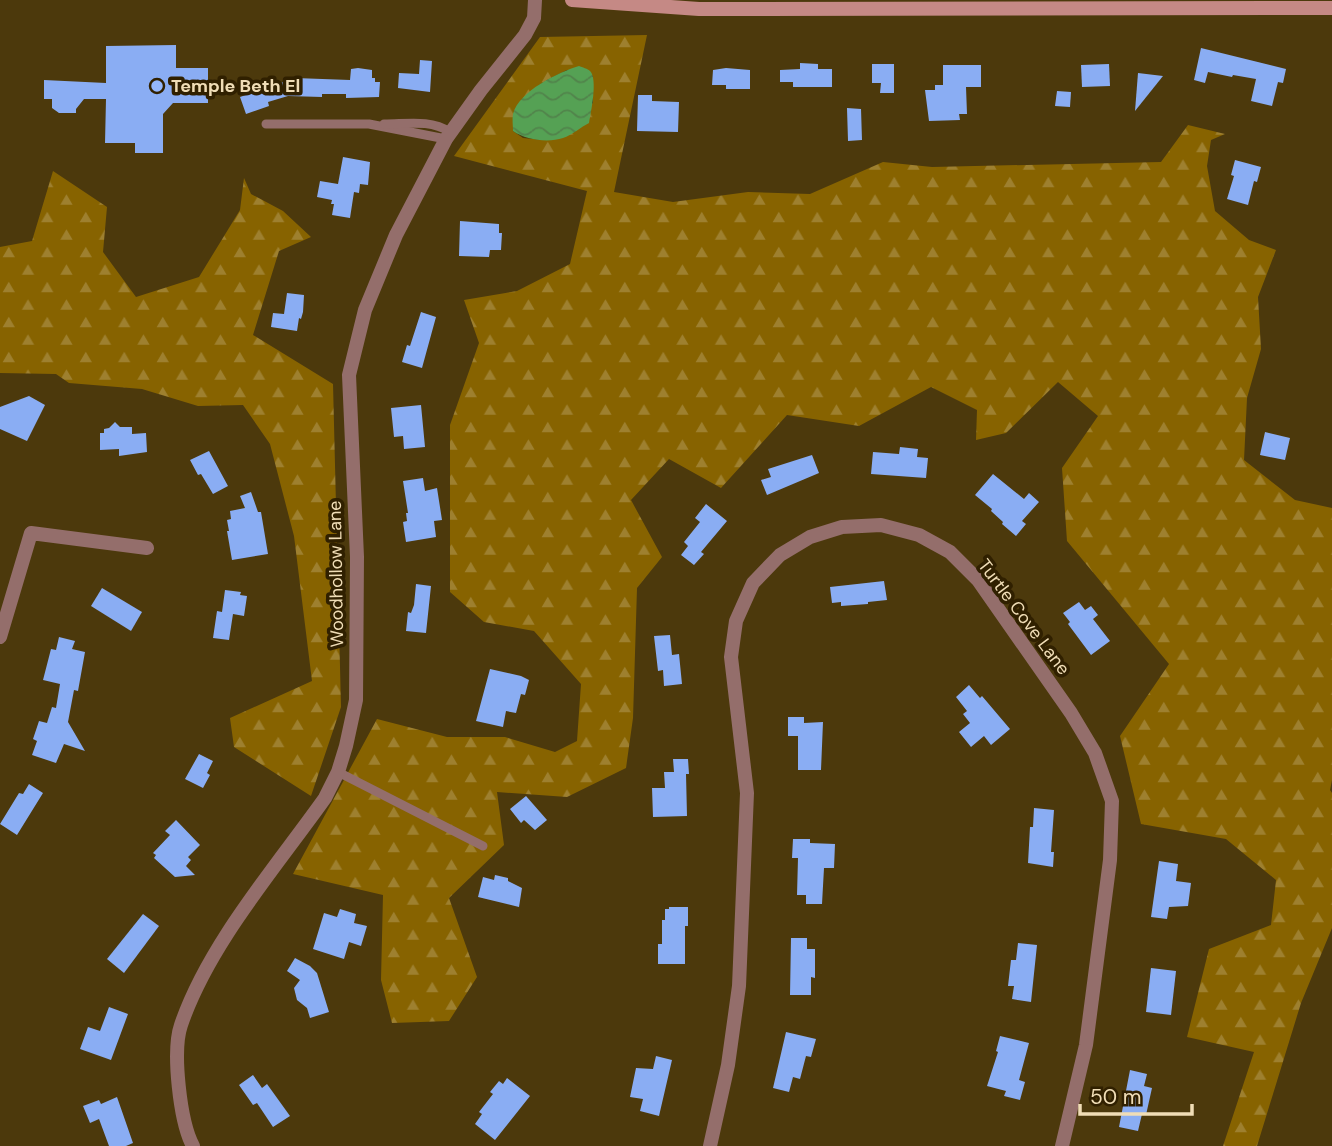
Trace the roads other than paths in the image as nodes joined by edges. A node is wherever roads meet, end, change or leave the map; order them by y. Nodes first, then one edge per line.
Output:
1 (535, 0) edge
2 (572, 0) edge
3 (1332, 8) edge
4 (266, 124) dead end
5 (448, 136) junction
6 (147, 548) dead end
7 (0, 637) edge
8 (338, 772) junction
9 (483, 846) dead end
10 (193, 1146) edge
11 (710, 1146) edge
12 (1062, 1146) edge

1 - 5 street, Woodhollow Lane
2 - 3 main road
4 - 5 lane
5 - 8 street, Woodhollow Lane
6 - 7 street
8 - 9 lane
8 - 10 street, Woodhollow Lane
11 - 12 street, Turtle Cove Lane

